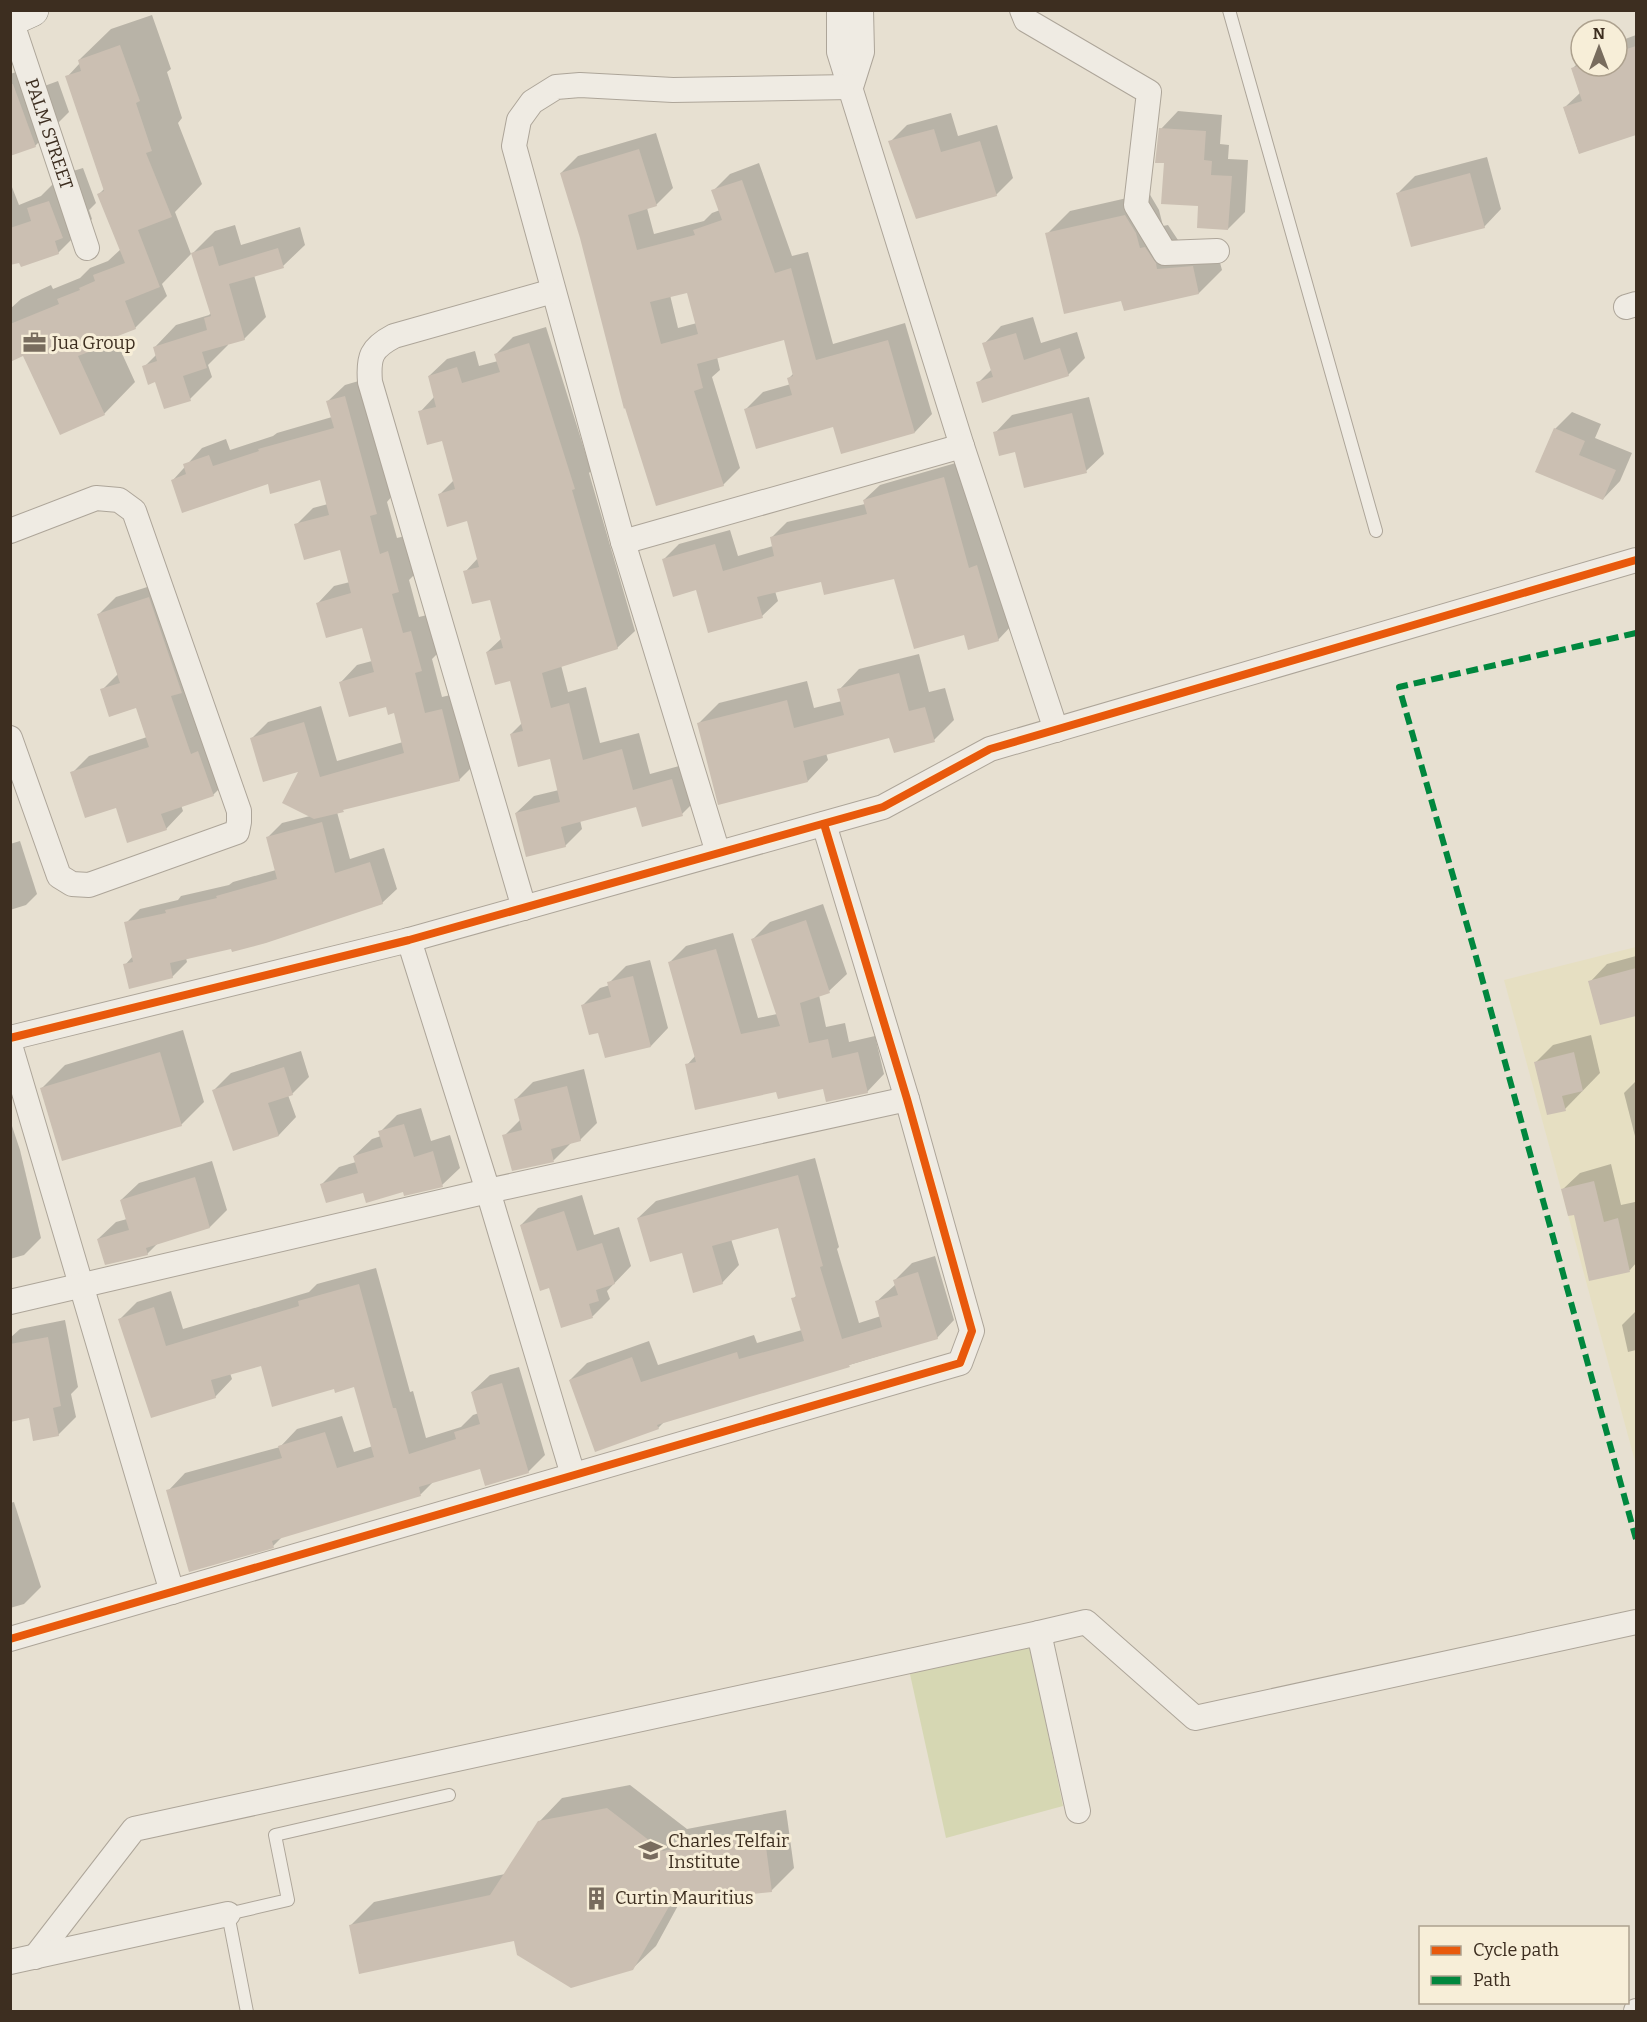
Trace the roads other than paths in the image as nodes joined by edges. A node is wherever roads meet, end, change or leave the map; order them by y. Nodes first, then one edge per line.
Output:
1 (32, 10) edge
2 (839, 10) edge
3 (861, 10) edge
4 (1022, 10) edge
5 (1229, 10) edge
6 (10, 20) edge
7 (851, 87) junction
8 (87, 248) dead end
9 (1217, 251) dead end
10 (553, 291) junction
11 (962, 446) junction
12 (10, 531) edge
13 (1376, 531) dead end
14 (623, 542) junction
15 (1636, 560) edge
16 (1056, 730) junction
17 (10, 738) edge
18 (824, 824) junction
19 (718, 854) junction
20 (524, 908) junction
21 (409, 940) junction
22 (10, 1038) edge
23 (10, 1045) edge
24 (907, 1099) junction
25 (488, 1191) junction
26 (82, 1287) junction
27 (10, 1302) edge
28 (573, 1475) junction
29 (172, 1592) junction
30 (1636, 1622) edge
31 (1038, 1633) junction
32 (10, 1639) edge
33 (449, 1795) dead end
34 (1078, 1811) dead end
35 (228, 1914) junction
36 (35, 1956) junction
37 (10, 1962) edge
38 (247, 2012) edge

1 - 6 main road
2 - 7 street
3 - 7 street
4 - 9 street
5 - 13 lane
6 - 8 street, PALM STREET
7 - 10 street
7 - 11 street
10 - 14 street
10 - 20 street
11 - 14 street
11 - 16 street
12 - 17 street
14 - 19 street
15 - 16 street
16 - 18 street
18 - 19 street
18 - 24 street
19 - 20 street
20 - 21 street
21 - 22 street
21 - 25 street
23 - 26 street
24 - 25 street
24 - 28 street
25 - 26 street
25 - 28 street
26 - 27 street
26 - 29 street
28 - 29 street
29 - 32 street
30 - 31 street
31 - 34 street
31 - 36 street
33 - 35 lane
35 - 36 street
35 - 38 lane
36 - 37 street

